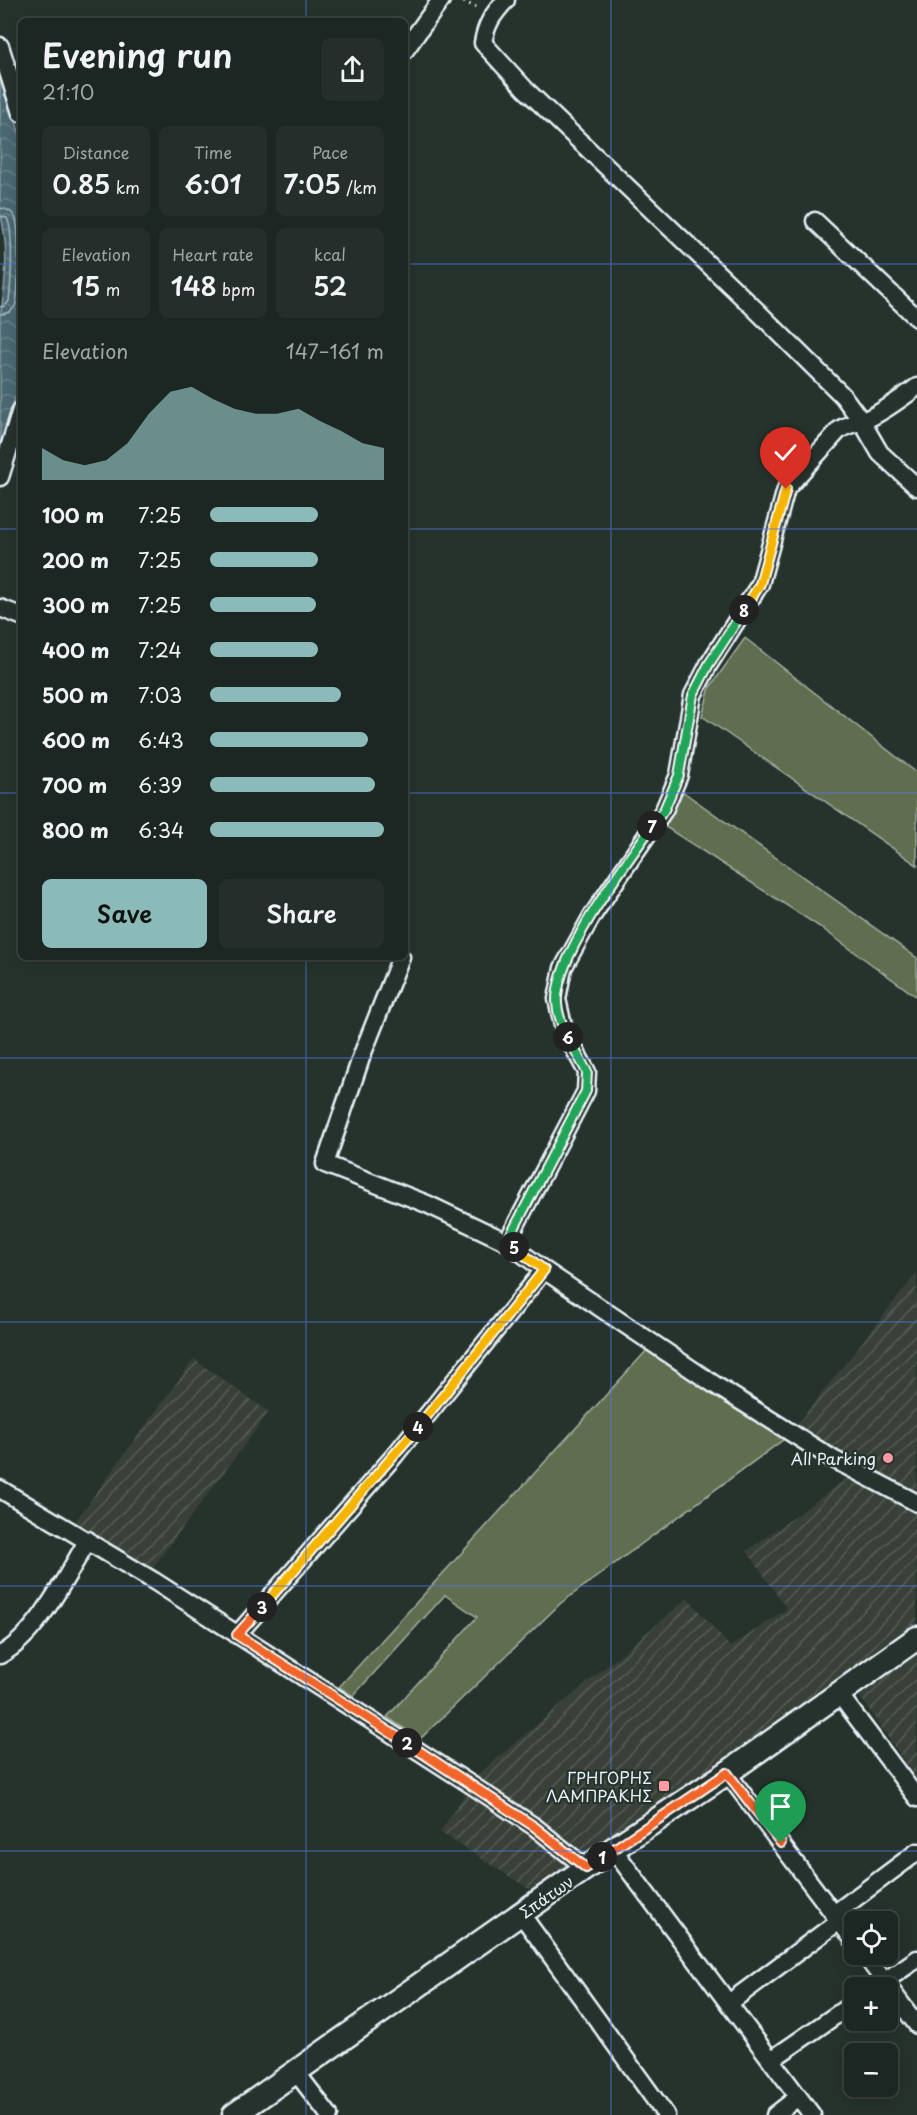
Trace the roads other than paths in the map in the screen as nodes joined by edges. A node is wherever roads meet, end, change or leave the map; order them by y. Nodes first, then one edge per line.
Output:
1 (441, 0) edge
2 (506, 0) edge
3 (0, 46) edge
4 (408, 46) edge
5 (18, 103) edge
6 (815, 221) dead end
7 (917, 318) edge
8 (917, 387) edge
9 (18, 420) edge
10 (862, 422) junction
11 (0, 477) edge
12 (917, 487) edge
13 (0, 608) edge
14 (18, 615) edge
15 (399, 960) edge
16 (507, 1242) junction
17 (544, 1270) junction
18 (0, 1489) edge
19 (917, 1503) edge
20 (88, 1540) junction
21 (237, 1635) junction
22 (917, 1638) edge
23 (0, 1655) edge
24 (839, 1694) junction
25 (727, 1773) junction
26 (917, 1798) edge
27 (613, 1849) junction
28 (917, 1852) edge
29 (586, 1868) junction
30 (521, 1914) junction
31 (837, 1918) junction
32 (844, 1927) edge
33 (917, 1959) edge
34 (890, 1977) edge
35 (729, 2003) junction
36 (898, 2004) edge
37 (844, 2010) edge
38 (917, 2025) edge
39 (771, 2060) junction
40 (296, 2072) junction
41 (798, 2097) junction
42 (234, 2115) edge
43 (329, 2115) edge
44 (666, 2115) edge
45 (776, 2115) edge
46 (812, 2115) edge

1 - 4 street
2 - 10 street
3 - 5 street
6 - 7 street
8 - 10 street
9 - 11 street
10 - 12 street
10 - 16 street
13 - 14 street
15 - 16 street
16 - 17 street
17 - 19 street
17 - 21 street
18 - 20 street
20 - 21 street
20 - 23 street
21 - 29 street
22 - 24 main road, Σπάτων
24 - 25 main road, Σπάτων
24 - 26 street
25 - 27 main road, Σπάτων
25 - 31 street
27 - 29 main road, Σπάτων
27 - 35 street
28 - 31 street
29 - 30 main road, Σπάτων
30 - 40 main road, Σπάτων
30 - 44 street
31 - 32 street
31 - 35 street
33 - 34 street
35 - 39 street
36 - 38 street
37 - 39 street
39 - 41 street
40 - 42 main road, Σπάτων
40 - 43 street
41 - 45 street
41 - 46 street

